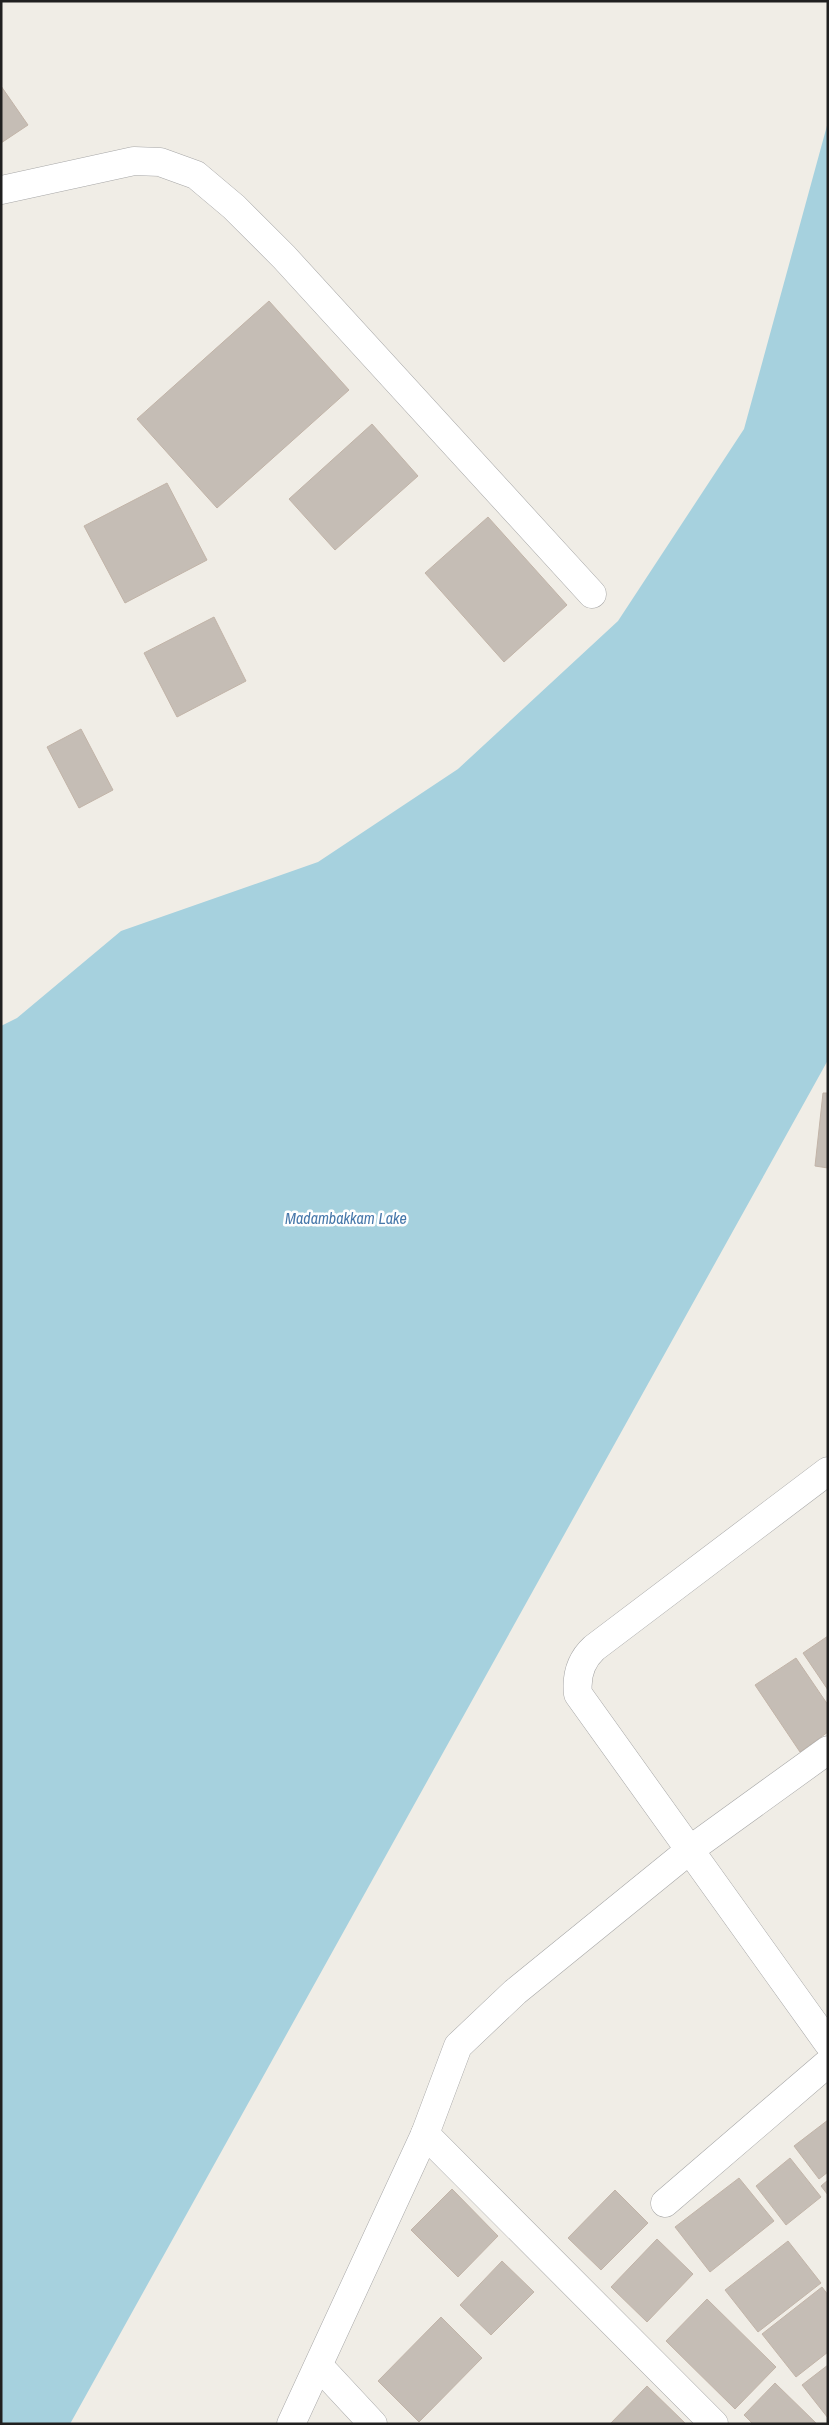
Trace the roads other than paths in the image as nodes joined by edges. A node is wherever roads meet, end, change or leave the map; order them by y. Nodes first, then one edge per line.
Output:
1 (1, 190) edge
2 (592, 594) dead end
3 (828, 1471) edge
4 (828, 1750) edge
5 (691, 1849) junction
6 (828, 2043) edge
7 (828, 2063) edge
8 (425, 2134) junction
9 (666, 2203) dead end
10 (320, 2366) junction
11 (291, 2424) edge
12 (374, 2424) edge
13 (714, 2424) edge

1 - 2 street
3 - 5 street
4 - 5 street
5 - 6 street
5 - 8 street
7 - 9 street
8 - 10 street
8 - 13 street
10 - 11 street
10 - 12 street

